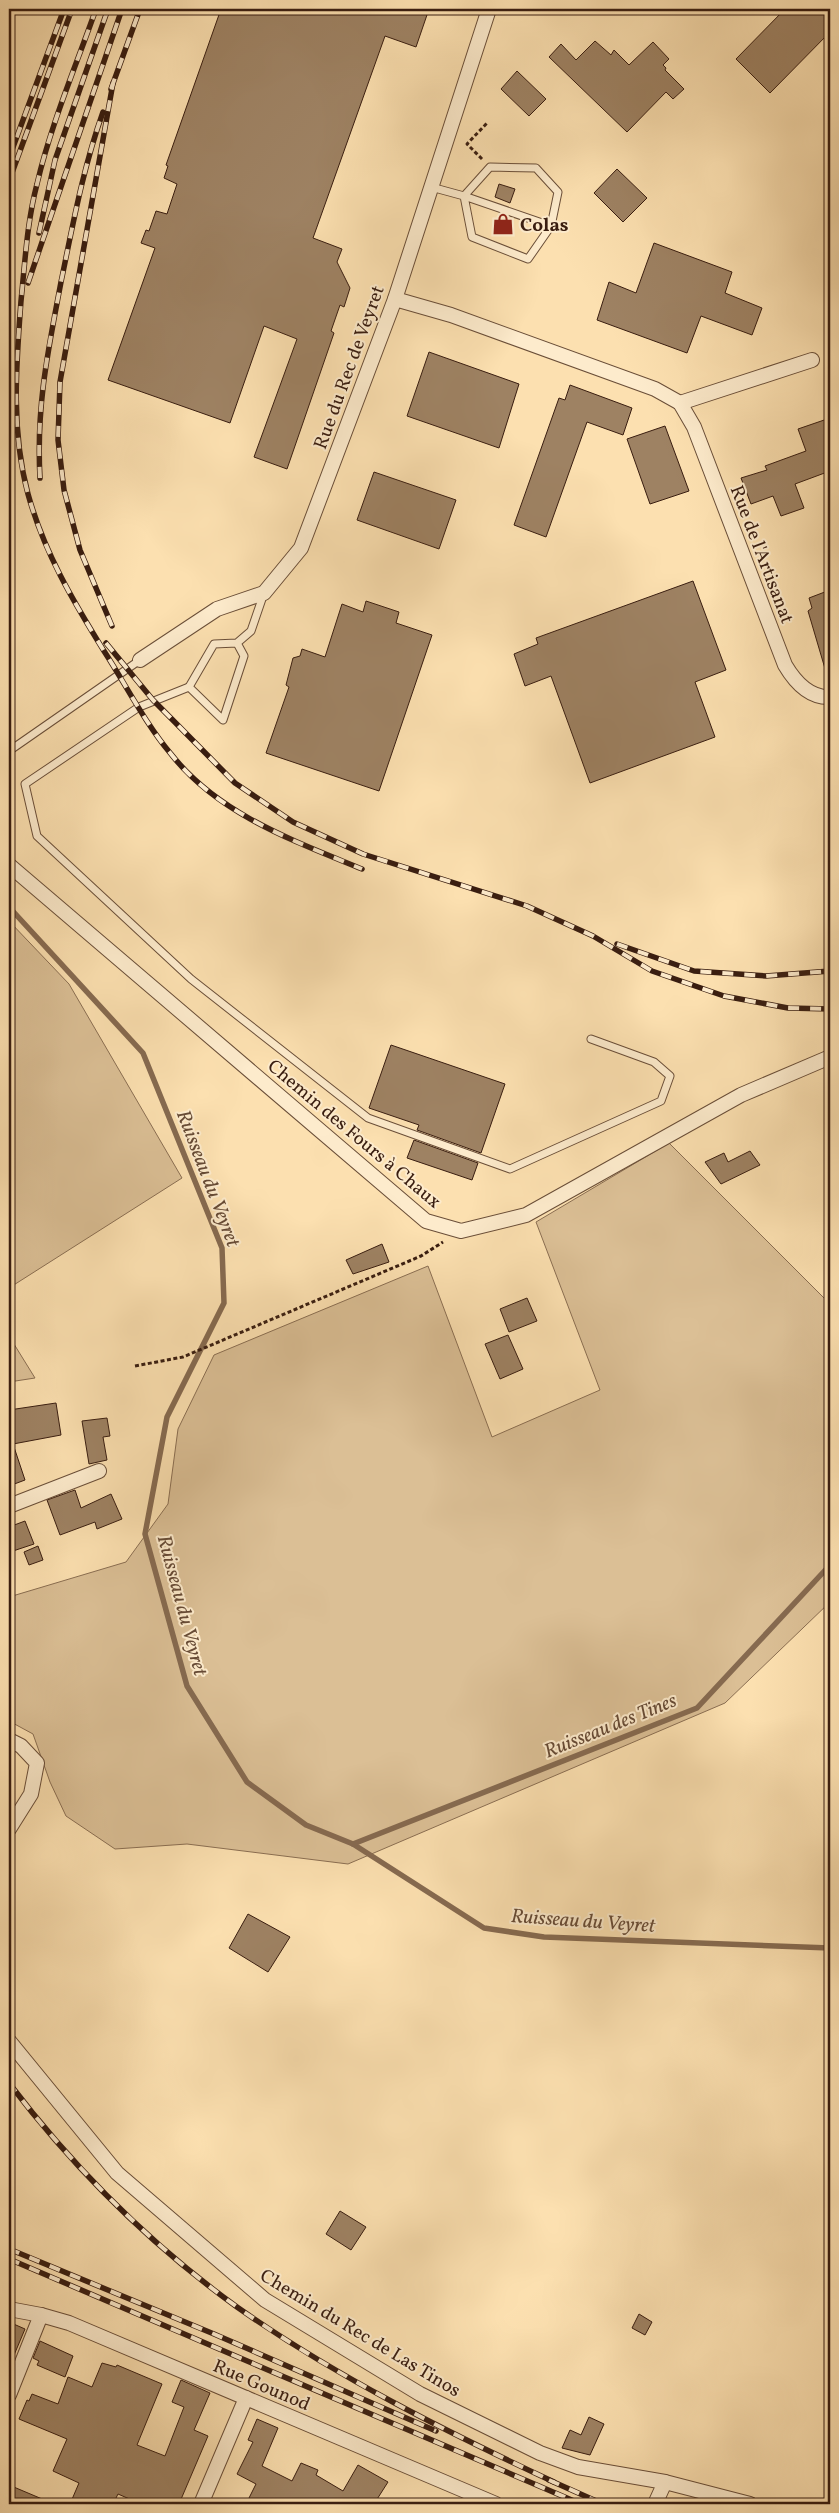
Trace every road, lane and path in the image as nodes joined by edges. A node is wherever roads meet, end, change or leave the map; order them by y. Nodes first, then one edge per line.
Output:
1 (490, 9) edge
2 (488, 122) dead end
3 (490, 167) junction
4 (430, 187) junction
5 (464, 196) junction
6 (551, 226) junction
7 (395, 299) junction
8 (812, 360) dead end
9 (680, 403) junction
10 (264, 592) junction
11 (237, 643) junction
12 (140, 660) joint
13 (189, 687) junction
14 (829, 700) edge
15 (9, 751) edge
16 (9, 865) edge
17 (591, 1039) dead end
18 (830, 1057) edge
19 (461, 1231) junction
20 (136, 1366) dead end
21 (99, 1471) dead end
22 (9, 1506) edge
23 (9, 1740) edge
24 (9, 1829) edge
25 (9, 2041) edge
26 (9, 2310) edge
27 (41, 2315) junction
28 (9, 2395) edge
29 (246, 2398) junction
30 (665, 2482) junction
31 (201, 2504) edge
32 (496, 2504) edge
33 (655, 2504) edge
34 (750, 2504) edge

1 - 4 street, Rue du Rec de Veyret
2 - 3 path
3 - 5 lane
3 - 6 lane
4 - 5 lane
4 - 7 street, Rue du Rec de Veyret
5 - 6 lane
5 - 6 lane
7 - 9 street
7 - 10 street, Rue du Rec de Veyret
8 - 9 street
9 - 14 street, Rue de l'Artisanat
10 - 11 lane
10 - 12 street
11 - 13 lane
11 - 13 lane
12 - 15 lane
13 - 17 lane
16 - 19 street, Chemin des Fours à Chaux
18 - 19 street, Chemin des Fours à Chaux
19 - 20 path
21 - 22 street
23 - 24 street
25 - 30 street, Chemin du Rec de Las Tinos
26 - 27 street, Rue Gounod
27 - 28 street
27 - 29 street, Rue Gounod
29 - 31 street
29 - 32 street, Rue Gounod
30 - 33 street
30 - 34 street, Chemin du Rec de Las Tinos

